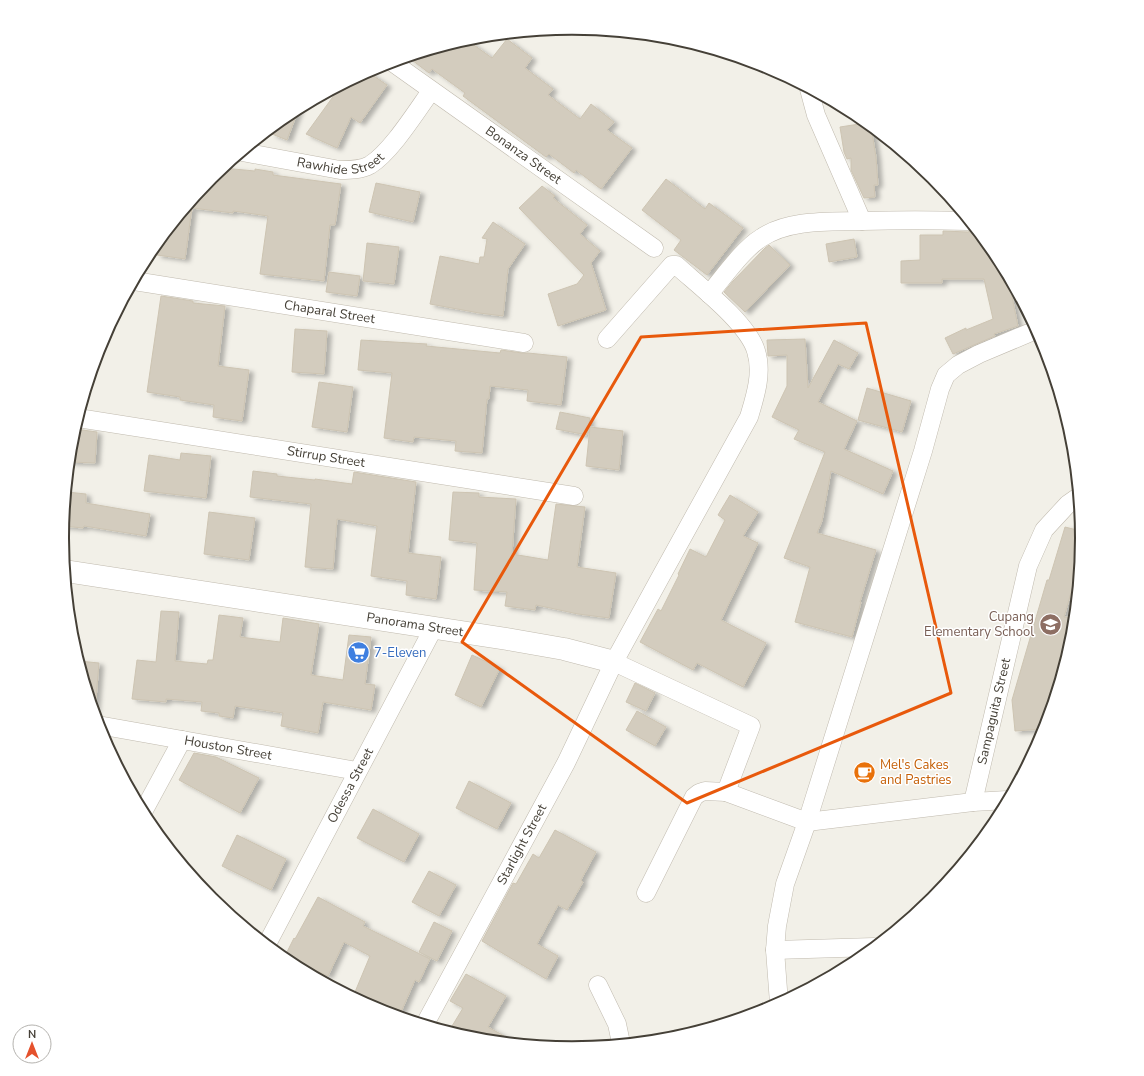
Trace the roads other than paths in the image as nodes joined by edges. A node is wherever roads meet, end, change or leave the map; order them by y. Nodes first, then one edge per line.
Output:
1 (398, 66) edge
2 (431, 91) junction
3 (811, 95) edge
4 (248, 153) edge
5 (962, 221) edge
6 (862, 222) junction
7 (654, 248) dead end
8 (139, 282) edge
9 (709, 294) junction
10 (1031, 332) edge
11 (607, 339) dead end
12 (524, 343) dead end
13 (84, 419) edge
14 (574, 496) dead end
15 (1074, 500) edge
16 (70, 572) edge
17 (434, 627) junction
18 (614, 662) junction
19 (105, 725) edge
20 (182, 740) junction
21 (357, 771) junction
22 (726, 792) junction
23 (1001, 800) edge
24 (973, 802) junction
25 (147, 805) edge
26 (807, 822) junction
27 (646, 893) dead end
28 (269, 939) edge
29 (863, 947) edge
30 (775, 950) junction
31 (598, 985) dead end
32 (778, 996) edge
33 (427, 1019) edge
34 (620, 1039) edge

1 - 2 street, Bonanza Street
2 - 4 street, Rawhide Street
2 - 7 street, Bonanza Street
3 - 6 street
5 - 6 street
6 - 9 street
8 - 12 street, Chaparal Street
9 - 11 street, Starlight Street
9 - 18 street, Starlight Street
10 - 26 street
13 - 14 street, Stirrup Street
15 - 24 street, Sampaguita Street
16 - 17 street, Panorama Street
17 - 18 street, Panorama Street
17 - 21 street, Odessa Street
18 - 22 street, Panorama Street
18 - 33 street, Starlight Street
19 - 20 street, Houston Street
20 - 21 street, Houston Street
20 - 25 street
21 - 28 street, Odessa Street
22 - 26 street
22 - 27 street
23 - 24 street
24 - 26 street
26 - 30 street
29 - 30 street
30 - 32 street
31 - 34 street

